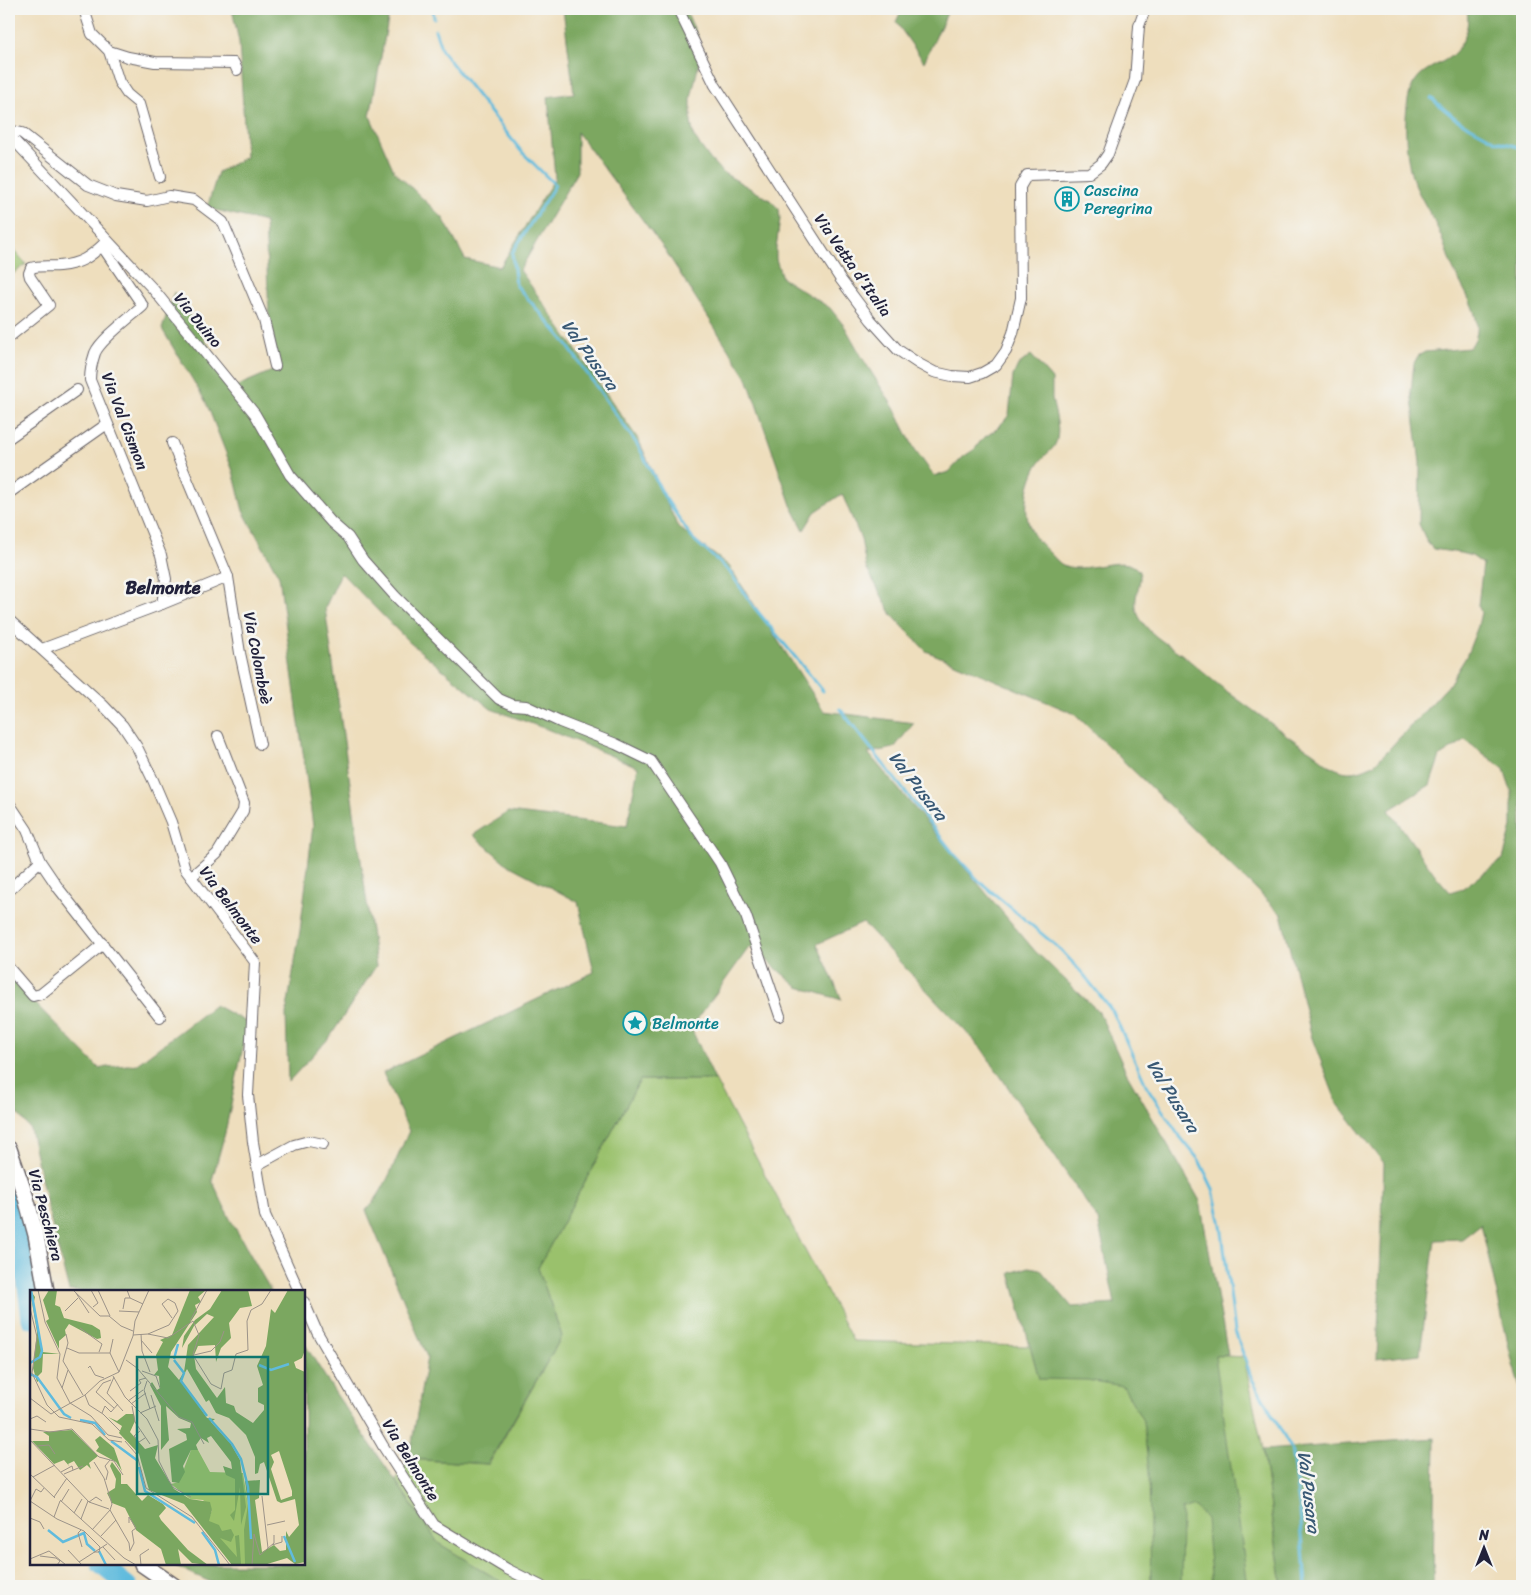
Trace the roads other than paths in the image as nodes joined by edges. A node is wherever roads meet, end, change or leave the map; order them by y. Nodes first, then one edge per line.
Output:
1 (84, 9) edge
2 (678, 9) edge
3 (1145, 9) edge
4 (109, 51) junction
5 (237, 70) dead end
6 (9, 130) edge
7 (9, 135) edge
8 (160, 177) dead end
9 (105, 243) junction
10 (9, 337) edge
11 (275, 366) dead end
12 (77, 390) dead end
13 (108, 424) junction
14 (9, 438) edge
15 (172, 443) dead end
16 (9, 493) edge
17 (228, 577) junction
18 (162, 604) junction
19 (9, 620) edge
20 (42, 649) junction
21 (218, 736) dead end
22 (260, 744) dead end
23 (9, 802) edge
24 (40, 860) junction
25 (191, 877) junction
26 (9, 890) edge
27 (103, 944) junction
28 (9, 968) edge
29 (780, 1016) dead end
30 (160, 1017) dead end
31 (323, 1144) dead end
32 (9, 1149) edge
33 (257, 1165) junction
34 (46, 1290) edge
35 (299, 1290) edge
36 (305, 1304) edge
37 (143, 1565) edge
38 (174, 1586) edge
39 (542, 1586) edge

1 - 4 street
2 - 3 street, Via Vetta d'Italia
4 - 5 street
4 - 8 street
6 - 11 street
7 - 9 street, Via Duino
9 - 10 street
9 - 13 street, Via Val Cismon
9 - 29 street, Via Duino
12 - 14 street
13 - 16 street
13 - 18 street, Via Val Cismon
15 - 17 street, Via Colombeè
17 - 18 street
17 - 22 street, Via Colombeè
18 - 20 street
19 - 20 street, Via Belmonte
20 - 25 street, Via Belmonte
21 - 25 street
23 - 24 street
24 - 26 street
24 - 27 street
25 - 33 street, Via Belmonte
27 - 28 street
27 - 30 street
31 - 33 street
32 - 34 main road, Via Peschiera
33 - 35 street, Via Belmonte
36 - 39 street, Via Belmonte
37 - 38 main road

